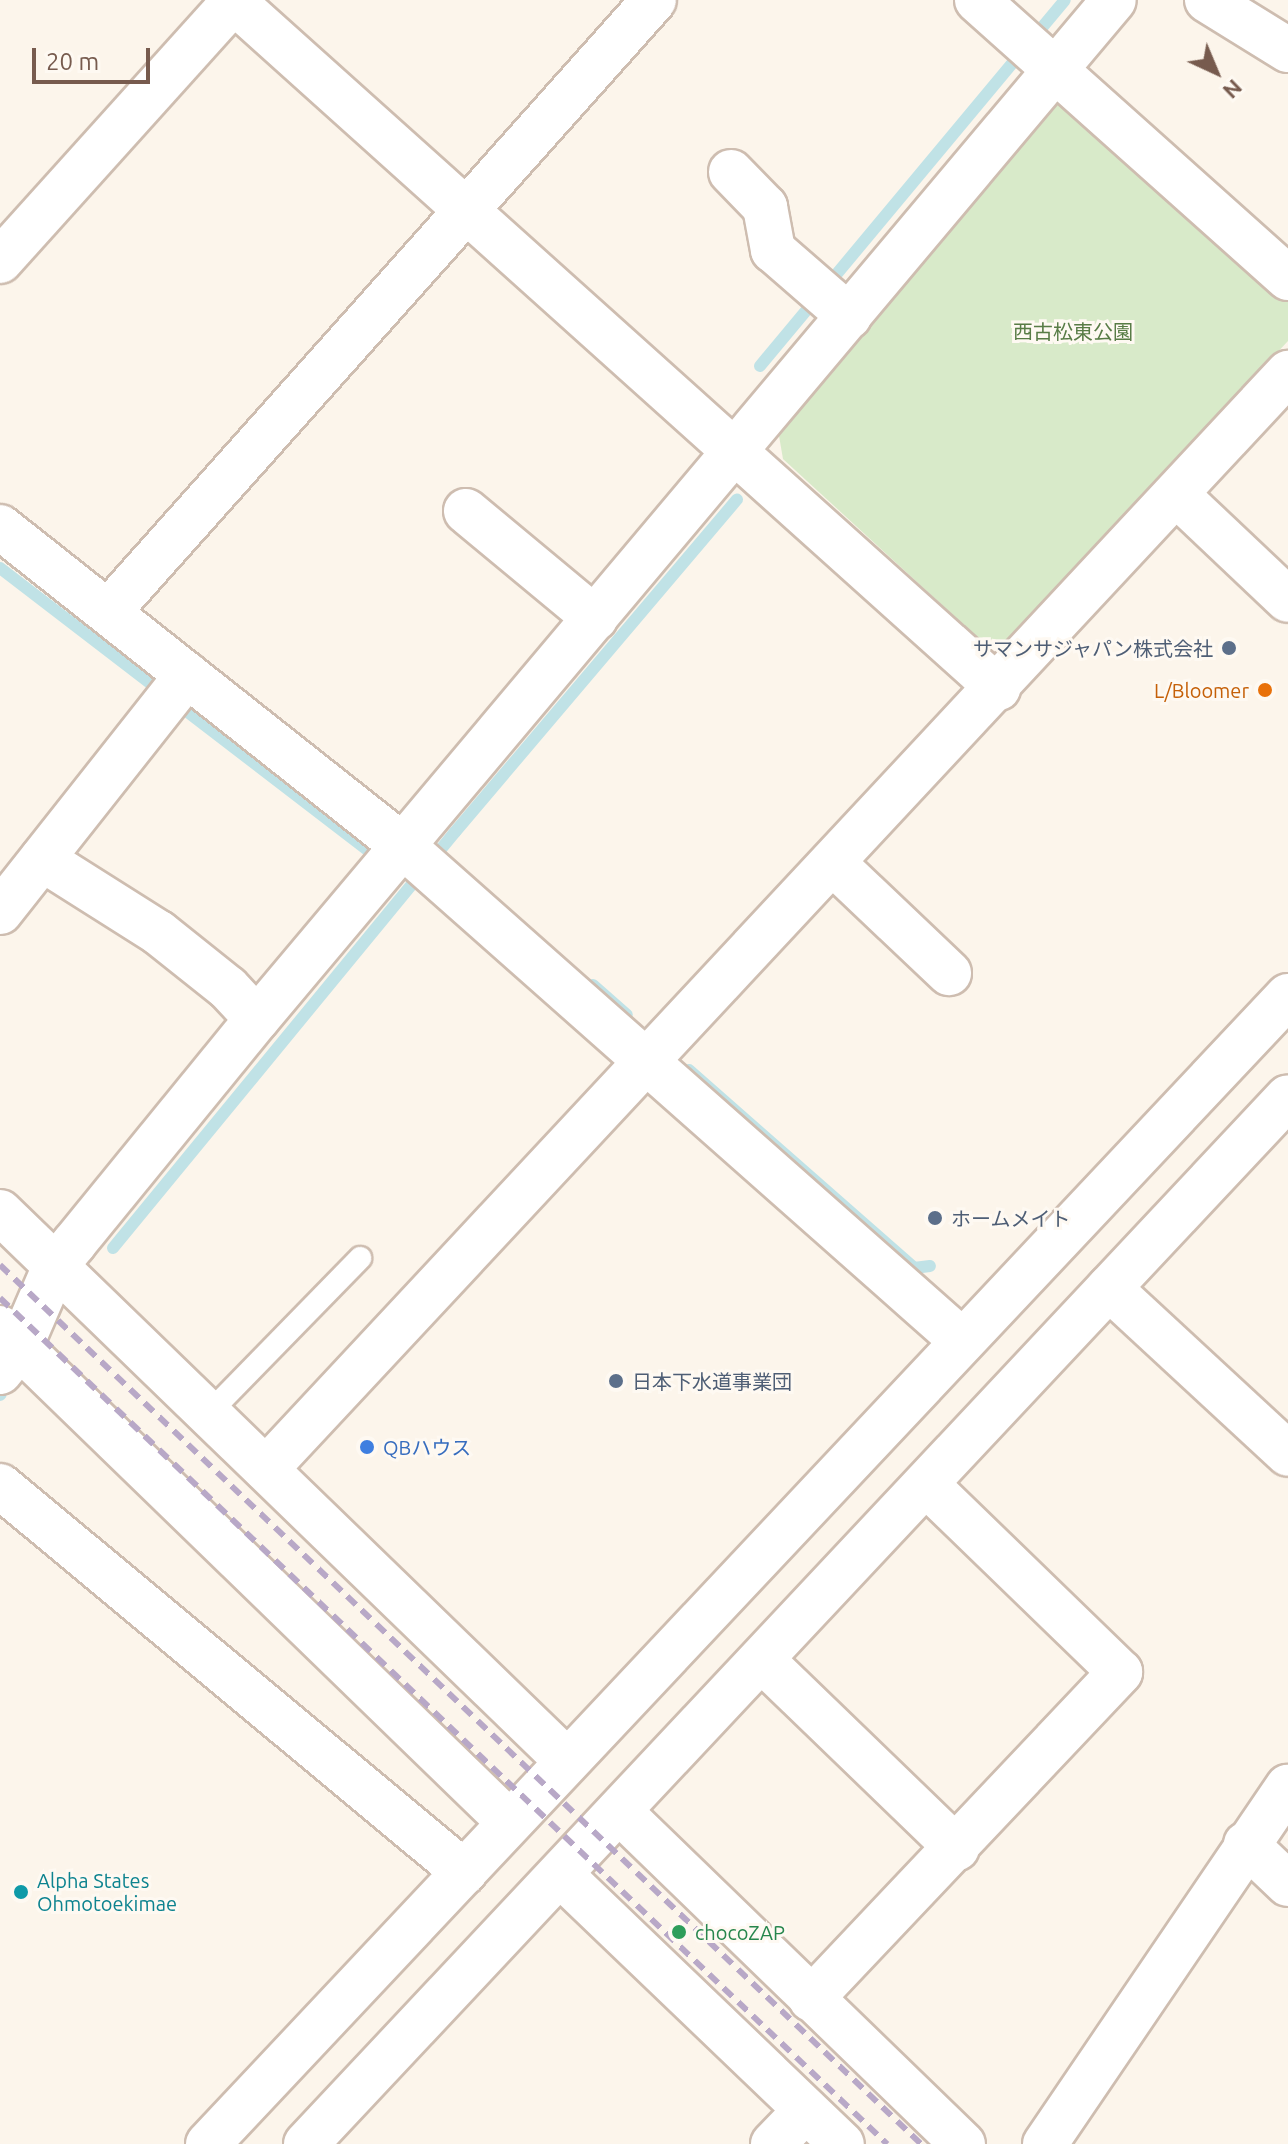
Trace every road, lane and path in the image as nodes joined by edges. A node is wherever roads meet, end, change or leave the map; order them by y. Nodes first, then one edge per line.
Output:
1 (234, 0) edge
2 (654, 0) edge
3 (977, 0) edge
4 (1114, 0) edge
5 (1207, 0) edge
6 (1288, 50) edge
7 (1038, 54) junction
8 (731, 172) dead end
9 (467, 211) junction
10 (0, 261) edge
11 (1288, 278) edge
12 (831, 301) junction
13 (1288, 373) edge
14 (735, 452) junction
15 (1176, 494) junction
16 (466, 511) dead end
17 (0, 527) edge
18 (1288, 600) edge
19 (108, 612) junction
20 (595, 618) junction
21 (998, 688) junction
22 (176, 690) junction
23 (406, 862) junction
24 (23, 863) edge
25 (833, 863) junction
26 (0, 912) edge
27 (949, 973) dead end
28 (1288, 996) edge
29 (257, 1019) junction
30 (647, 1062) junction
31 (1288, 1097) edge
32 (0, 1212) edge
33 (360, 1258) dead end
34 (55, 1266) junction
35 (1109, 1288) junction
36 (961, 1340) junction
37 (7, 1349) edge
38 (208, 1414) junction
39 (1288, 1454) edge
40 (266, 1469) junction
41 (926, 1484) junction
42 (0, 1486) edge
43 (762, 1660) junction
44 (567, 1761) junction
45 (1288, 1787) edge
46 (619, 1811) junction
47 (509, 1822) junction
48 (1246, 1844) junction
49 (957, 1848) junction
50 (464, 1872) junction
51 (561, 1875) junction
52 (1288, 1884) edge
53 (811, 1999) junction
54 (806, 2110) junction
55 (208, 2144) edge
56 (306, 2144) edge
57 (773, 2144) edge
58 (842, 2144) edge
59 (963, 2144) edge
60 (1045, 2144) edge

1 - 9 street
1 - 10 street
2 - 9 street
3 - 7 street
4 - 7 street
5 - 6 street
7 - 11 street
7 - 12 street
8 - 12 street
9 - 14 street
9 - 19 street
12 - 14 street
13 - 15 street
14 - 20 street
14 - 21 street
15 - 18 street
15 - 21 street
16 - 20 street
17 - 19 street
19 - 22 street
20 - 23 street
21 - 25 street
22 - 23 street
22 - 24 street
23 - 29 street
23 - 30 street
24 - 26 street
24 - 29 street
25 - 27 street
25 - 30 street
28 - 36 street
29 - 34 street
30 - 36 street
30 - 40 street
31 - 35 street
32 - 34 street
33 - 38 lane
34 - 37 street
34 - 38 street
35 - 39 street
35 - 41 street
36 - 44 street
37 - 47 street
38 - 40 street
40 - 44 street
41 - 43 street
41 - 49 street
42 - 50 street
43 - 46 street
43 - 49 street
44 - 47 street
45 - 48 street
46 - 51 street
46 - 53 street
47 - 50 street
48 - 52 street
48 - 60 street
49 - 53 street
50 - 55 street
51 - 54 street
51 - 56 street
53 - 59 street
54 - 57 street
54 - 58 street

